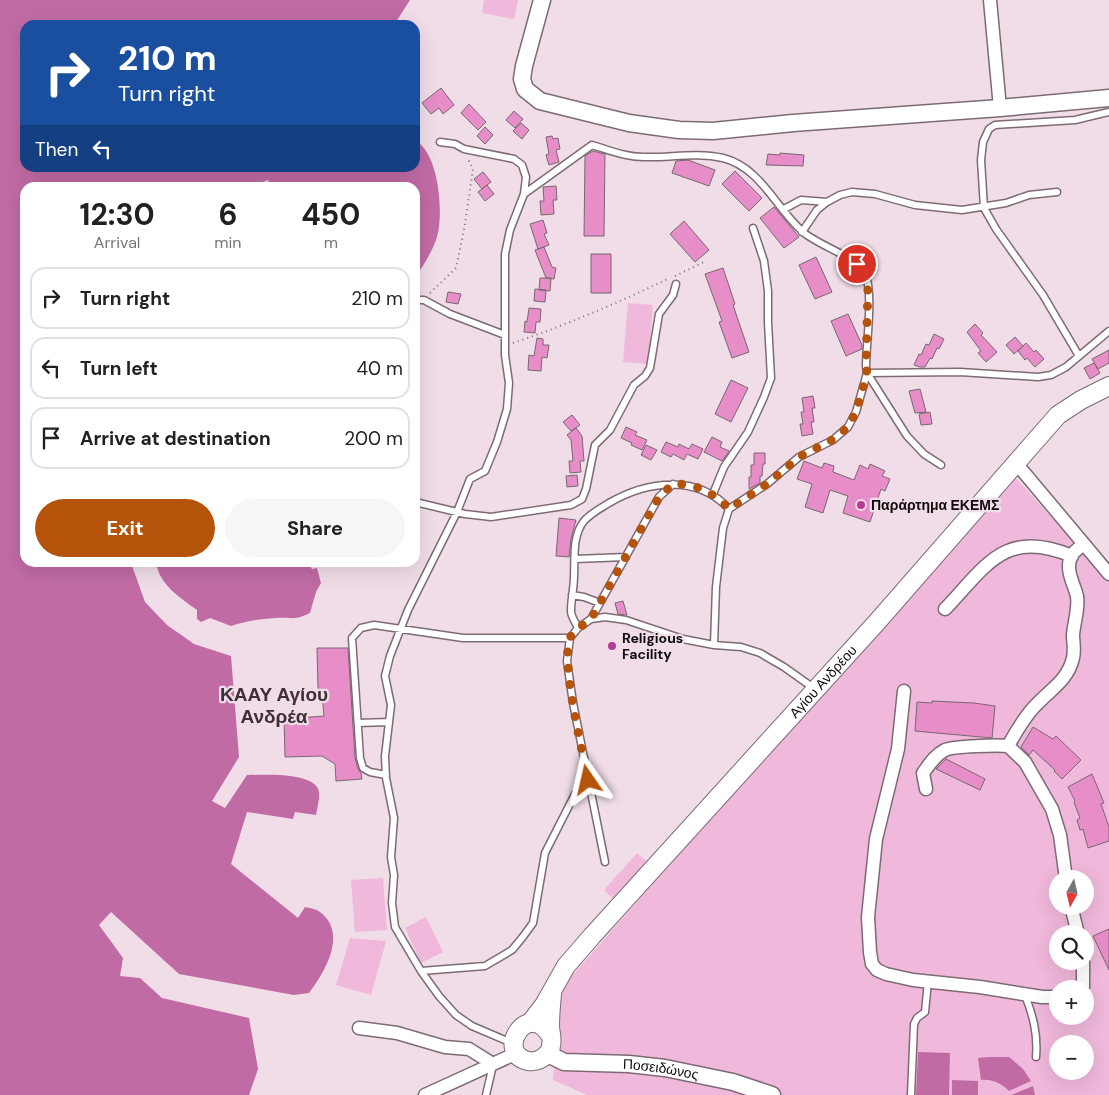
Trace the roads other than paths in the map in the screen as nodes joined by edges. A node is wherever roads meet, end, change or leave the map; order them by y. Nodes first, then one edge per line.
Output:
1 (542, 0) edge
2 (990, 0) edge
3 (1109, 98) edge
4 (1000, 108) junction
5 (1109, 112) edge
6 (440, 142) dead end
7 (1057, 192) dead end
8 (524, 194) junction
9 (827, 202) junction
10 (984, 208) junction
11 (784, 209) junction
12 (753, 228) dead end
13 (802, 232) junction
14 (676, 284) dead end
15 (420, 300) edge
16 (1109, 331) edge
17 (505, 335) junction
18 (1079, 356) junction
19 (867, 373) junction
20 (1109, 386) edge
21 (1016, 464) junction
22 (941, 465) dead end
23 (673, 484) junction
24 (713, 494) junction
25 (420, 503) edge
26 (729, 509) junction
27 (457, 512) junction
28 (1083, 544) junction
29 (1072, 556) junction
30 (626, 557) junction
31 (575, 559) junction
32 (1109, 574) edge
33 (572, 595) junction
34 (600, 604) junction
35 (945, 609) dead end
36 (591, 619) junction
37 (578, 628) junction
38 (401, 630) junction
39 (570, 638) junction
40 (714, 645) junction
41 (816, 690) junction
42 (904, 691) dead end
43 (389, 722) junction
44 (358, 723) junction
45 (1008, 746) junction
46 (386, 775) junction
47 (588, 780) junction
48 (926, 789) dead end
49 (605, 862) dead end
50 (1065, 870) edge
51 (421, 971) junction
52 (928, 981) junction
53 (552, 991) junction
54 (1025, 994) junction
55 (1049, 997) edge
56 (530, 1023) junction
57 (359, 1028) dead end
58 (550, 1035) junction
59 (515, 1048) junction
60 (548, 1054) junction
61 (1036, 1057) dead end
62 (493, 1064) junction
63 (425, 1095) edge
64 (486, 1095) edge
65 (772, 1095) edge
66 (911, 1095) edge

1 - 4 street
2 - 4 street
3 - 4 street
5 - 10 lane
6 - 8 lane
7 - 10 lane
8 - 11 lane
8 - 17 lane
9 - 10 lane
9 - 11 lane
9 - 13 lane
10 - 18 lane
11 - 13 lane
12 - 24 lane
13 - 19 lane
14 - 27 lane
15 - 17 lane
16 - 18 lane
17 - 27 lane
18 - 19 lane
19 - 22 lane
19 - 26 lane
20 - 21 main road, Αγίου Ανδρέου
21 - 28 street
21 - 41 main road, Αγίου Ανδρέου
23 - 24 lane
23 - 30 lane
23 - 31 lane
24 - 26 lane
25 - 27 lane
26 - 40 lane
27 - 38 lane
28 - 29 street
28 - 32 street
29 - 35 street
29 - 45 street
30 - 31 lane
30 - 34 lane
31 - 33 lane
33 - 34 lane
33 - 37 lane
34 - 36 lane
36 - 37 lane
36 - 40 lane
37 - 39 lane
38 - 39 lane
38 - 43 lane
38 - 44 lane
39 - 47 lane
40 - 41 lane
41 - 53 main road, Αγίου Ανδρέου
42 - 52 street
43 - 44 lane
43 - 46 lane
44 - 46 lane
45 - 48 street
45 - 50 street
46 - 51 lane
47 - 49 lane
47 - 51 lane
51 - 59 lane
52 - 54 street
52 - 66 lane
53 - 56 main road, Αγίου Ανδρέου
53 - 58 main road, Αγίου Ανδρέου
54 - 55 street
54 - 61 lane
56 - 58 main road
56 - 59 main road, Αγίου Ανδρέου
57 - 62 street
58 - 60 main road, Αγίου Ανδρέου
59 - 60 main road
59 - 62 street
60 - 65 street, Ποσειδώνος
62 - 63 street
62 - 64 lane

